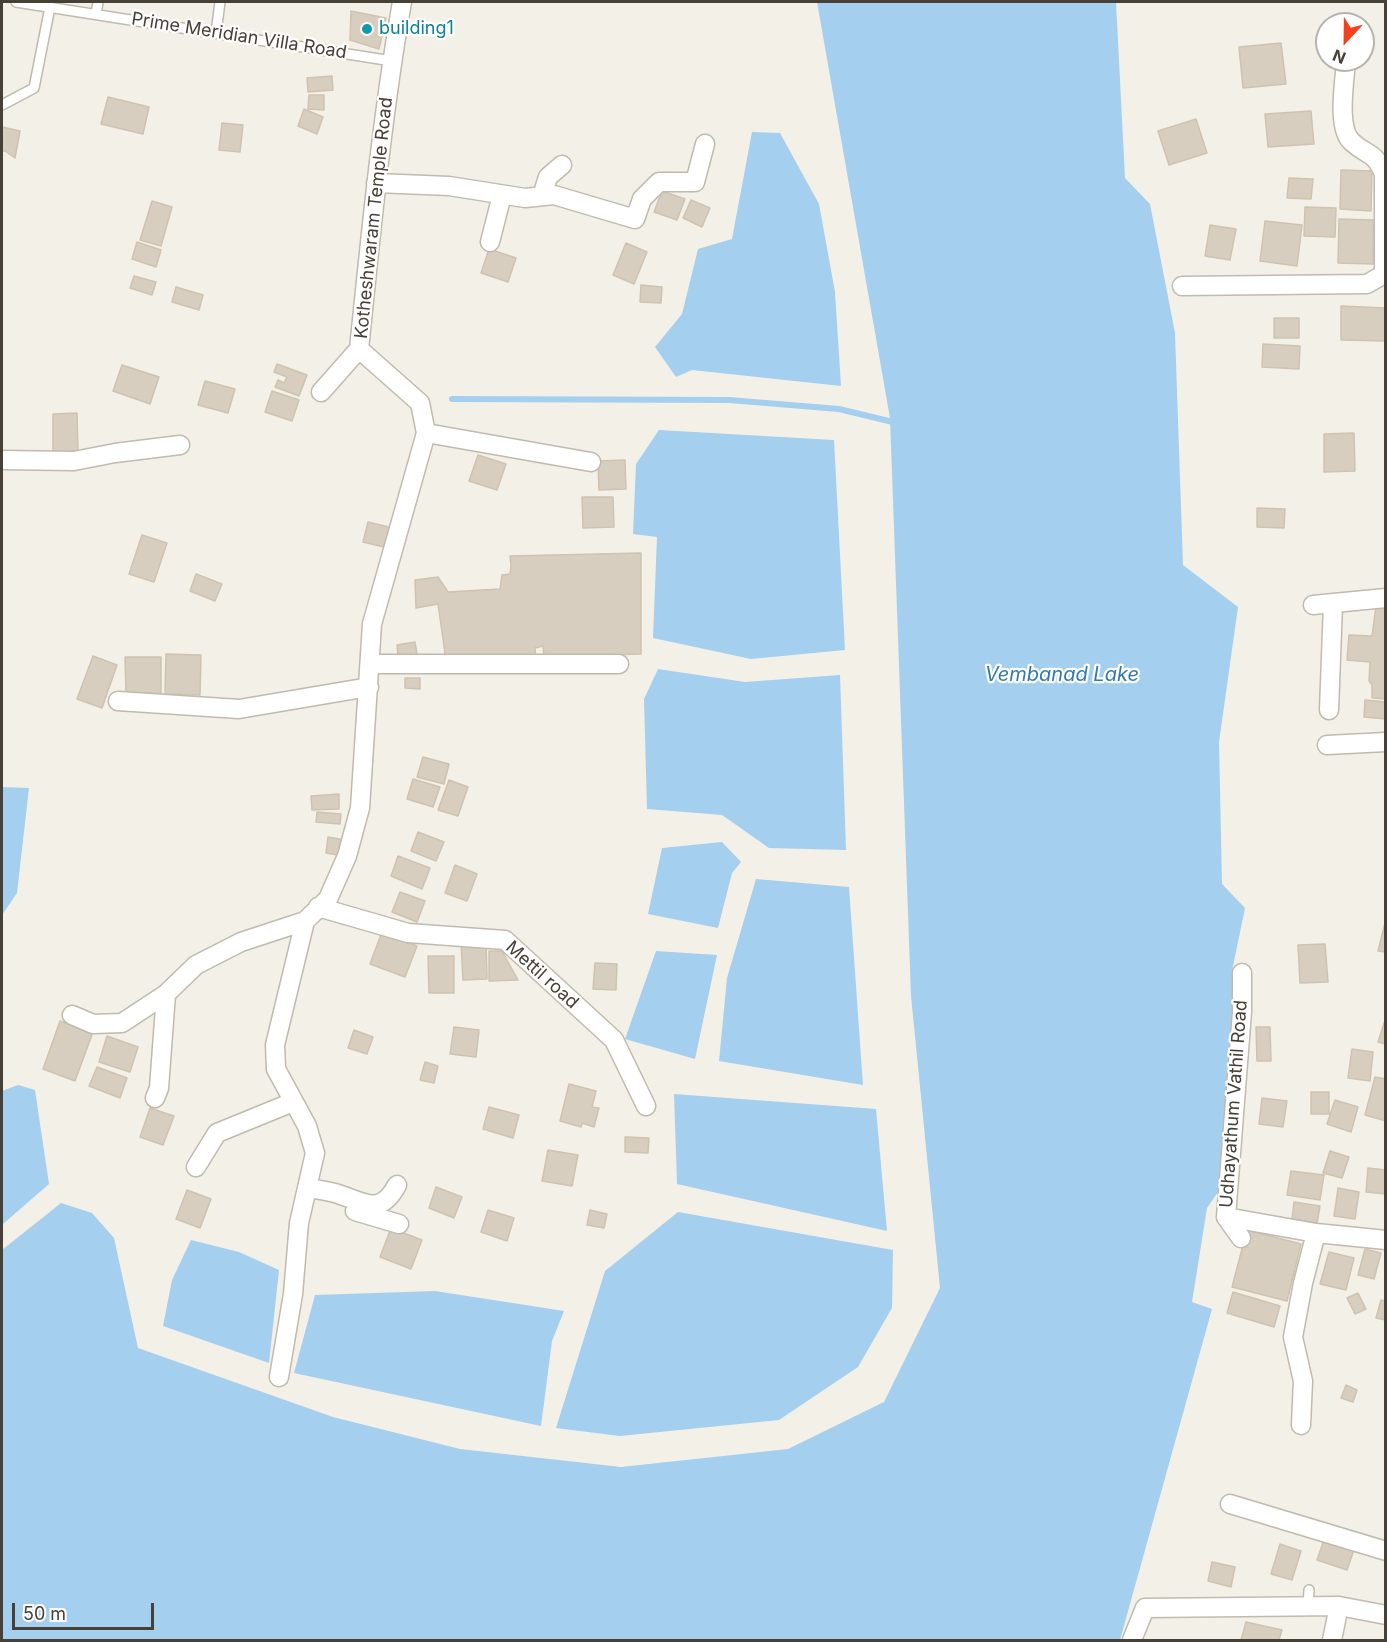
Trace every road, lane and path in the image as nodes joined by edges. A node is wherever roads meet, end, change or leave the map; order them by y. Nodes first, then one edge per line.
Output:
1 (16, 2) edge
2 (98, 2) edge
3 (220, 2) edge
4 (402, 2) edge
5 (50, 7) junction
6 (96, 14) junction
7 (216, 33) junction
8 (392, 60) junction
9 (1345, 72) edge
10 (2, 105) edge
11 (705, 144) dead end
12 (562, 165) dead end
13 (376, 183) junction
14 (502, 195) junction
15 (542, 196) junction
16 (490, 242) dead end
17 (1385, 274) edge
18 (1182, 286) dead end
19 (359, 349) junction
20 (321, 392) dead end
21 (426, 433) junction
22 (180, 445) dead end
23 (2, 460) edge
24 (591, 462) dead end
25 (1386, 598) edge
26 (1333, 604) junction
27 (1313, 605) dead end
28 (370, 663) junction
29 (619, 664) dead end
30 (369, 687) junction
31 (118, 701) dead end
32 (1329, 710) dead end
33 (1386, 742) edge
34 (1327, 746) dead end
35 (318, 907) junction
36 (305, 921) junction
37 (1242, 974) dead end
38 (166, 994) junction
39 (72, 1015) dead end
40 (155, 1098) dead end
41 (293, 1102) junction
42 (646, 1106) dead end
43 (196, 1167) dead end
44 (397, 1185) dead end
45 (307, 1192) junction
46 (1226, 1217) junction
47 (399, 1224) dead end
48 (1316, 1233) junction
49 (1241, 1238) dead end
50 (1386, 1240) edge
51 (279, 1377) dead end
52 (1301, 1425) dead end
53 (1230, 1504) dead end
54 (1386, 1551) edge
55 (1339, 1606) junction
56 (1386, 1615) edge
57 (1132, 1641) edge
58 (1332, 1641) edge

1 - 5 lane, Prime Meridian Villa Road
2 - 6 lane
3 - 7 lane
4 - 8 street, Kotheshwaram Temple Road
5 - 6 lane, Prime Meridian Villa Road
5 - 10 lane
6 - 7 lane, Prime Meridian Villa Road
7 - 8 lane, Prime Meridian Villa Road
8 - 13 street, Kotheshwaram Temple Road
9 - 17 street
11 - 15 street
12 - 15 street
13 - 14 street
13 - 19 street, Kotheshwaram Temple Road
14 - 15 street
14 - 16 street
17 - 18 street
19 - 20 street
19 - 21 street, Kotheshwaram Temple Road
21 - 24 street
21 - 28 street, Kotheshwaram Temple Road
22 - 23 street
25 - 26 street
26 - 27 street
26 - 32 street
28 - 29 street
28 - 30 street, Kotheshwaram Temple Road
30 - 31 street
30 - 35 street, Kotheshwaram Temple Road
33 - 34 street
35 - 36 street, Kotheshwaram Temple Road
35 - 42 street, Mettil road
36 - 38 street
36 - 41 street, Kotheshwaram Temple Road
37 - 46 street, Udhayathum Vathil Road
38 - 39 street
38 - 40 street
41 - 43 street
41 - 45 street, Kotheshwaram Temple Road
44 - 45 street
45 - 47 street
45 - 51 street, Kotheshwaram Temple Road
46 - 48 street, Udhayathum Vathil Road
46 - 49 street
48 - 50 street, Udhayathum Vathil Road
48 - 52 street
53 - 54 street
55 - 56 street
55 - 57 street
55 - 58 street

